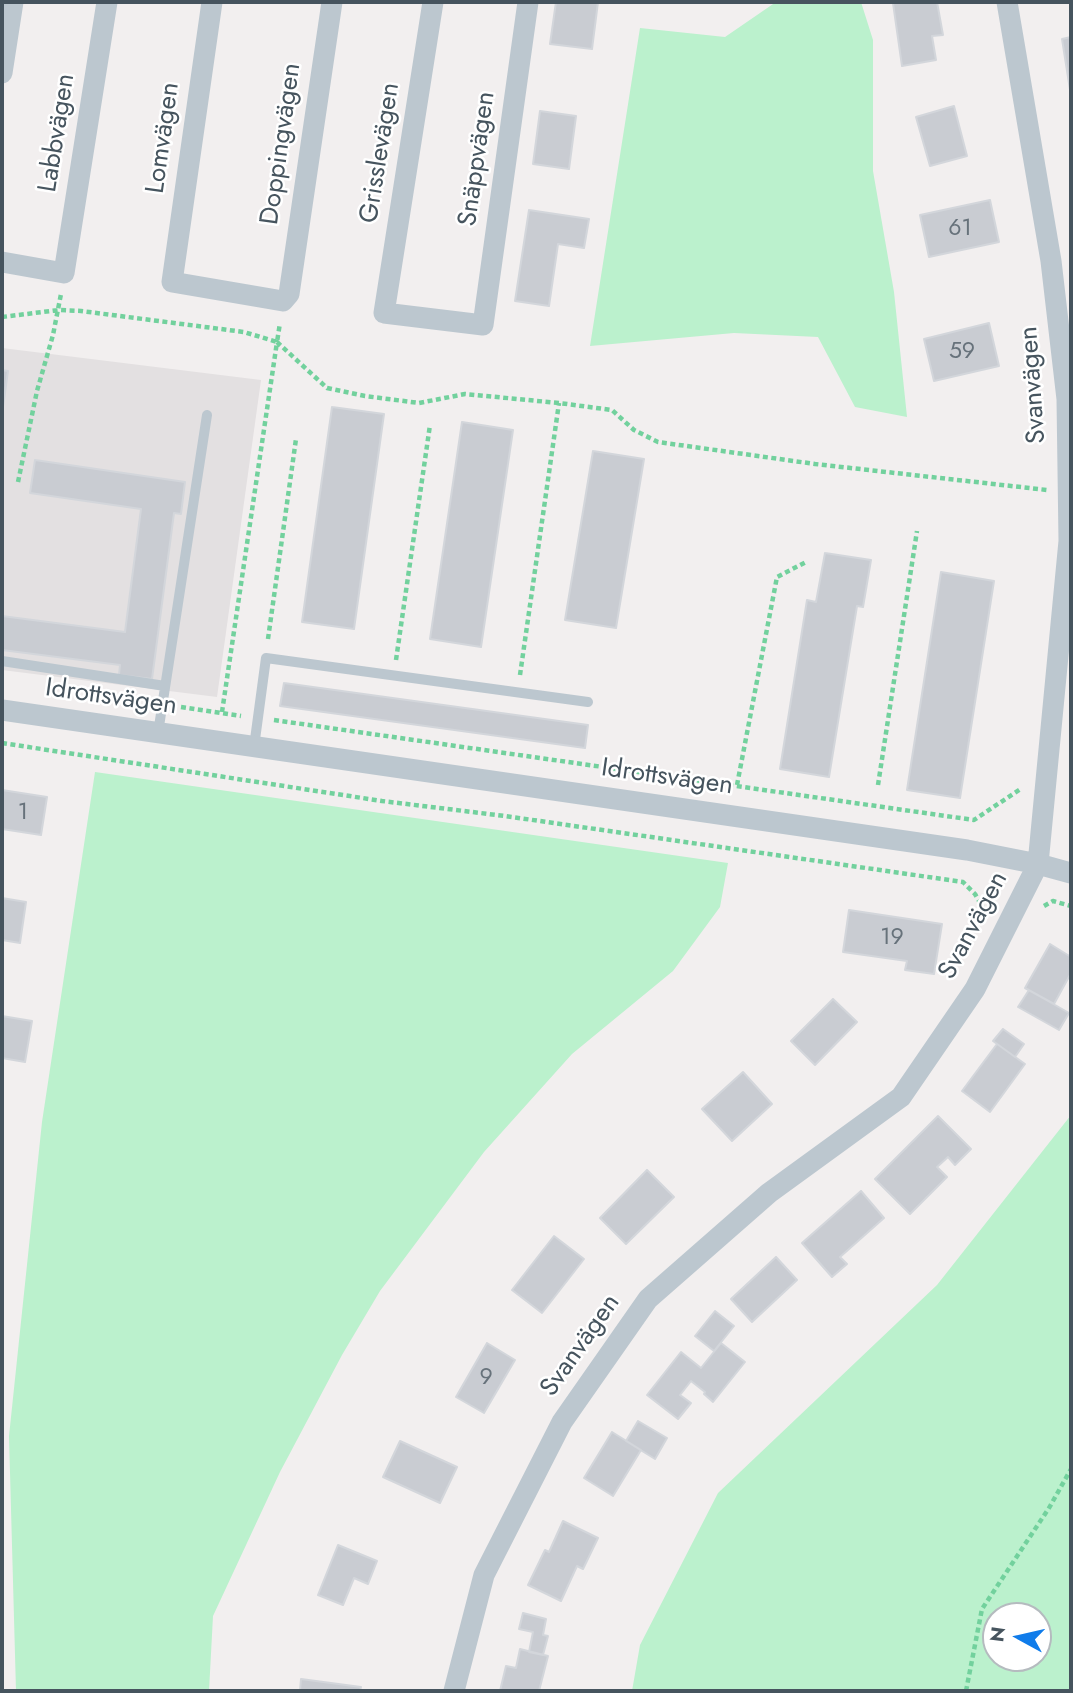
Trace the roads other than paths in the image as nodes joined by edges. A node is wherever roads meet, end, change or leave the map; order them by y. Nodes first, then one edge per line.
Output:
1 (13, 2) edge
2 (107, 2) edge
3 (212, 2) edge
4 (332, 2) edge
5 (433, 2) edge
6 (528, 2) edge
7 (1007, 2) edge
8 (2, 73) edge
9 (2, 262) edge
10 (289, 294) joint
11 (483, 325) joint
12 (207, 415) dead end
13 (2, 661) edge
14 (165, 686) junction
15 (588, 702) dead end
16 (2, 710) edge
17 (158, 733) junction
18 (254, 747) junction
19 (1038, 864) junction
20 (1071, 873) edge
21 (454, 1691) edge

1 - 8 street
2 - 9 street, Labbvägen
3 - 10 street, Lomvägen
4 - 10 street, Doppingvägen
5 - 11 street, Grisslevägen
6 - 11 street, Snäppvägen
7 - 19 street, Svanvägen
12 - 14 lane
13 - 14 lane
14 - 17 lane
15 - 18 lane
16 - 17 street, Idrottsvägen
17 - 18 street, Idrottsvägen
18 - 19 street, Idrottsvägen
19 - 20 street, Idrottsvägen
19 - 21 street, Svanvägen

